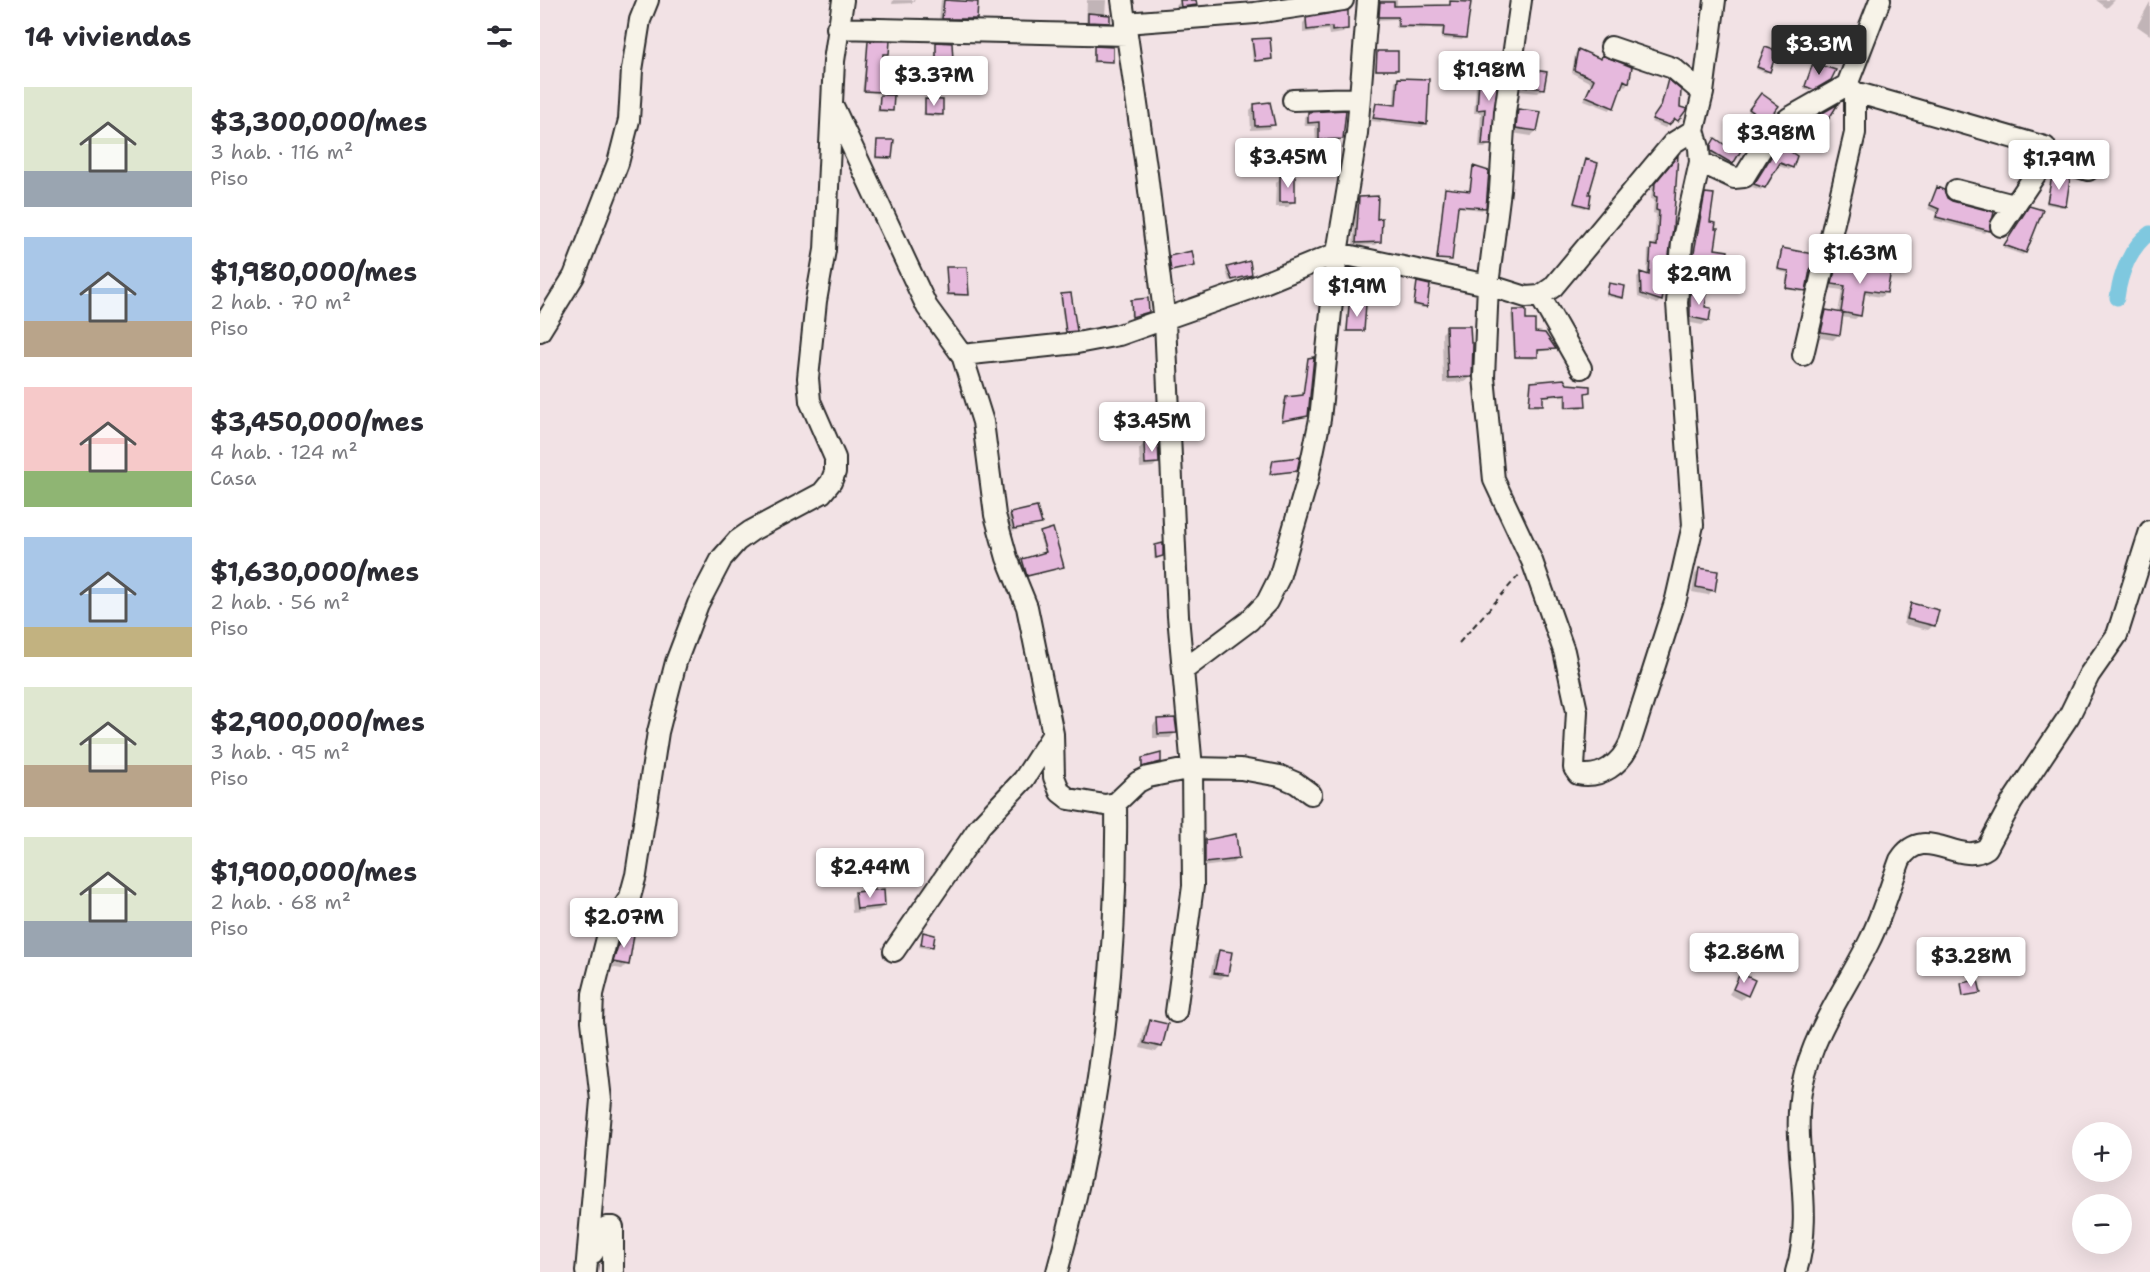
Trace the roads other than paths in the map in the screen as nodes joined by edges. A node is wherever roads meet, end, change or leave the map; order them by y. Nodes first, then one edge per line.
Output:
1 (648, 0) edge
2 (843, 0) edge
3 (1122, 0) edge
4 (1343, 0) edge
5 (1368, 0) edge
6 (1521, 0) edge
7 (1716, 0) edge
8 (1880, 0) edge
9 (837, 28) junction
10 (1126, 29) junction
11 (1611, 47) dead end
12 (1851, 89) junction
13 (1703, 93) junction
14 (1360, 98) junction
15 (1293, 100) dead end
16 (832, 102) junction
17 (1694, 129) junction
18 (2047, 157) junction
19 (1700, 162) junction
20 (2088, 170) dead end
21 (1956, 190) dead end
22 (2014, 205) junction
23 (2001, 226) dead end
24 (1337, 253) junction
25 (1488, 285) junction
26 (1540, 296) junction
27 (1165, 321) junction
28 (540, 331) edge
29 (962, 355) junction
30 (1803, 355) dead end
31 (1581, 368) dead end
32 (2150, 531) edge
33 (1185, 669) junction
34 (1053, 734) junction
35 (1192, 768) junction
36 (1311, 794) dead end
37 (1116, 803) junction
38 (894, 951) dead end
39 (1176, 1012) dead end
40 (588, 1265) edge
41 (613, 1272) edge
42 (1057, 1272) edge
43 (1796, 1272) edge

1 - 28 street
2 - 9 street
3 - 10 street
4 - 10 street
5 - 14 street
6 - 25 street
7 - 13 street
8 - 12 street
9 - 10 street
9 - 16 street
10 - 27 street
11 - 13 street
12 - 18 street
12 - 19 street
12 - 30 street
13 - 17 street
14 - 15 street
14 - 24 street
16 - 29 street
16 - 40 street
17 - 19 street
17 - 26 street
18 - 20 street
18 - 22 street
19 - 25 street
21 - 22 street
22 - 23 street
24 - 25 street
24 - 27 street
24 - 33 street
25 - 26 street
26 - 31 street
27 - 29 street
27 - 33 street
29 - 34 street
32 - 43 street
33 - 35 street
34 - 37 street
34 - 38 street
35 - 36 street
35 - 37 street
35 - 39 street
37 - 42 street
40 - 41 street

